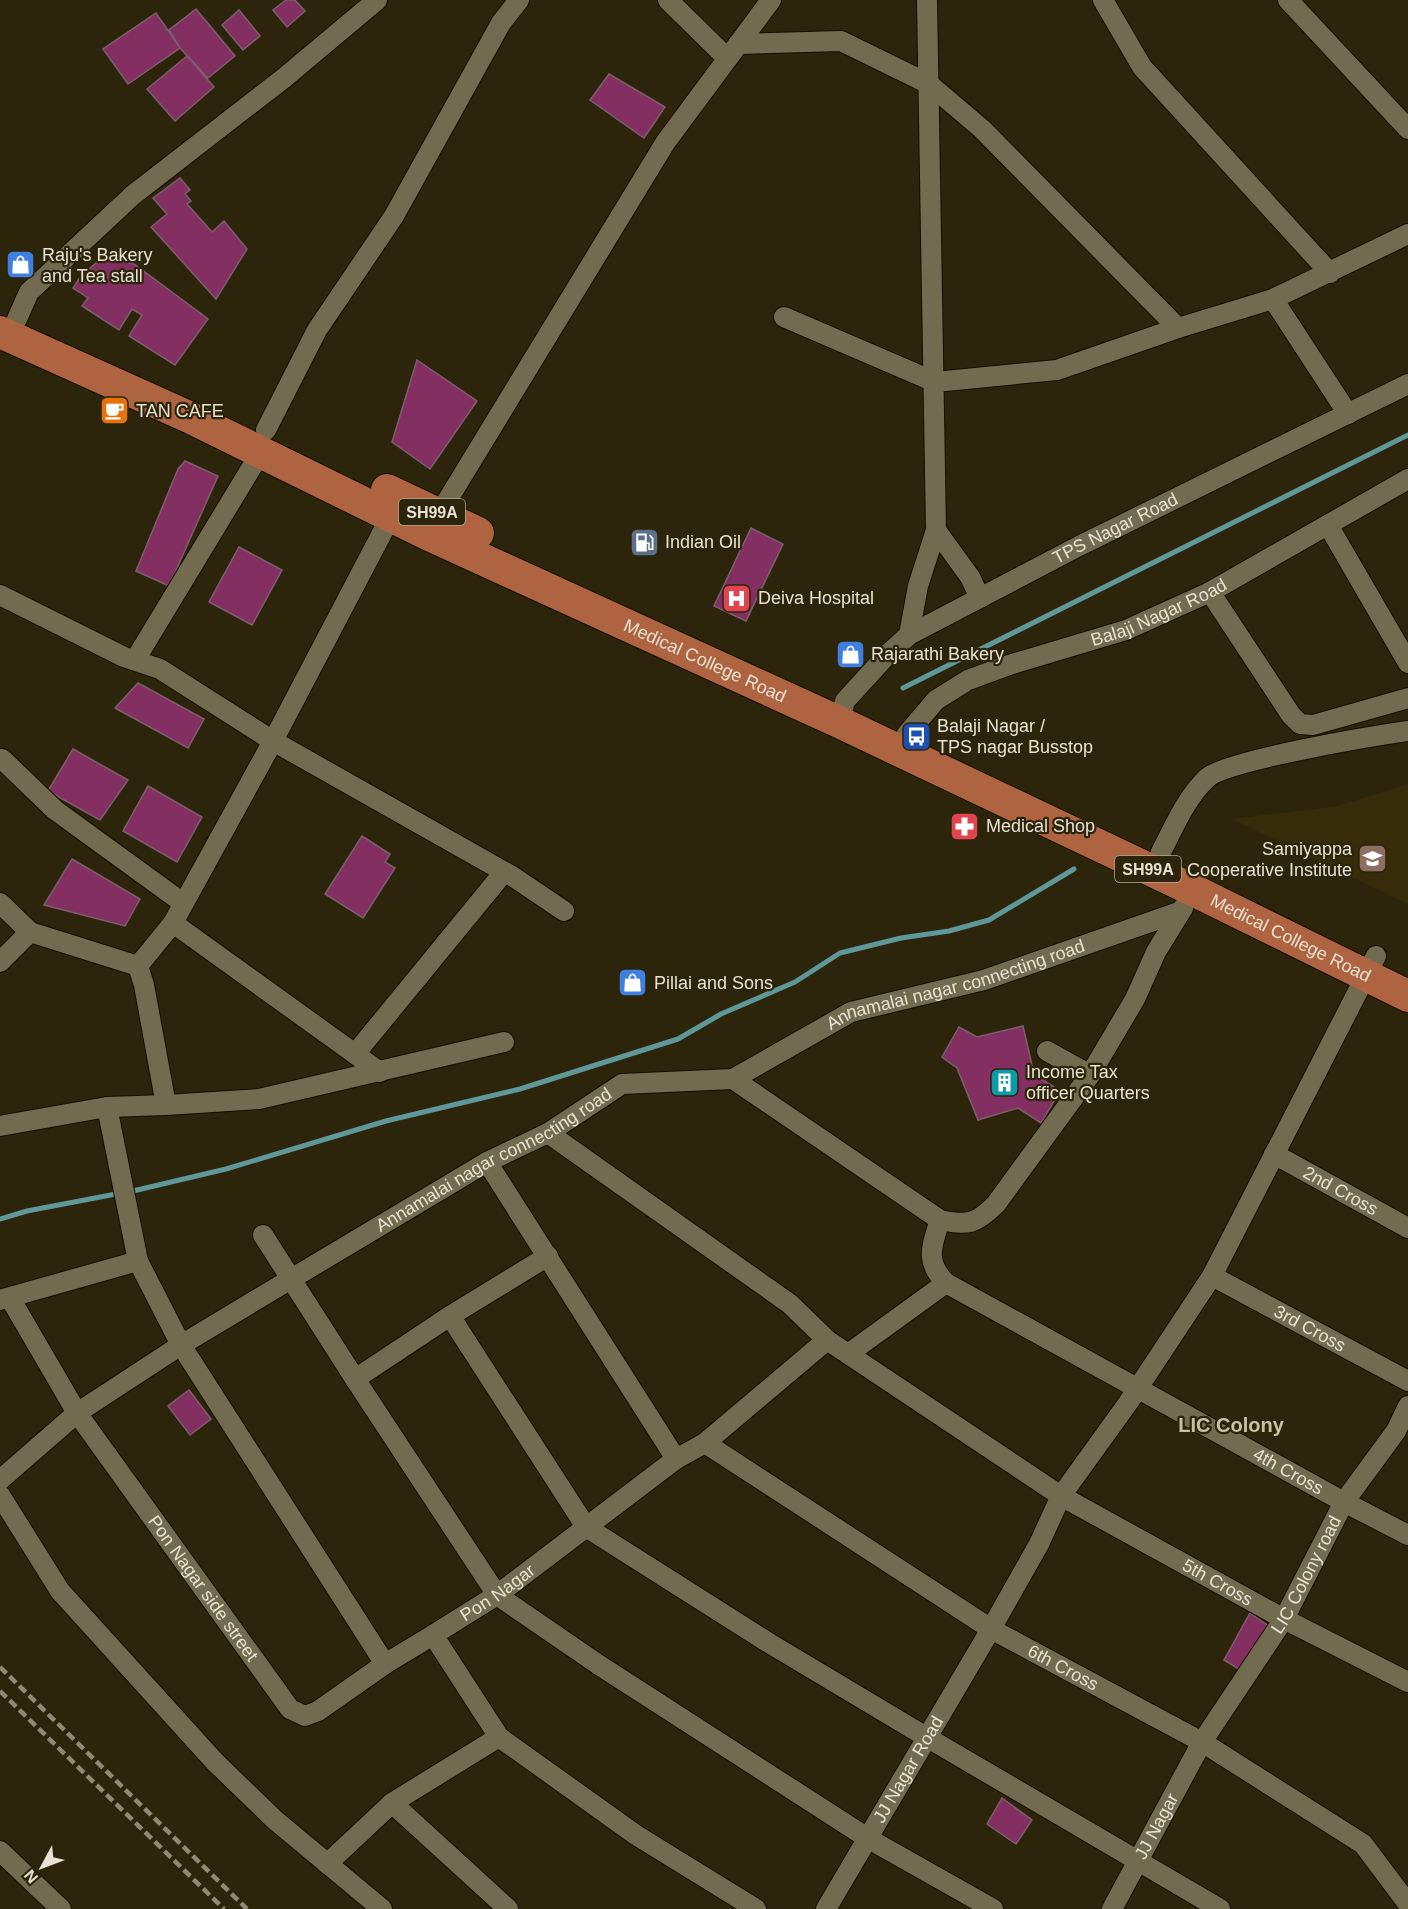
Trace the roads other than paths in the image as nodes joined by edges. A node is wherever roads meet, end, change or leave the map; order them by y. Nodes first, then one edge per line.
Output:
1 (376, 0) edge
2 (519, 0) edge
3 (668, 0) edge
4 (771, 0) edge
5 (927, 0) edge
6 (1103, 0) edge
7 (1288, 0) edge
8 (732, 51) junction
9 (929, 84) junction
10 (1408, 129) edge
11 (1408, 234) edge
12 (1330, 273) junction
13 (1273, 299) junction
14 (784, 317) dead end
15 (6, 321) edge
16 (1178, 328) junction
17 (935, 382) junction
18 (1408, 384) edge
19 (1348, 414) junction
20 (263, 441) junction
21 (1408, 479) edge
22 (391, 516) junction
23 (432, 524) junction
24 (1328, 525) junction
25 (936, 530) junction
26 (1210, 592) junction
27 (980, 597) junction
28 (1, 599) edge
29 (909, 635) junction
30 (135, 660) junction
31 (1408, 663) edge
32 (1408, 698) edge
33 (850, 716) junction
34 (1408, 731) edge
35 (897, 735) junction
36 (273, 741) junction
37 (1, 759) edge
38 (1161, 852) junction
39 (504, 872) junction
40 (1188, 902) junction
41 (0, 903) edge
42 (183, 903) junction
43 (564, 911) dead end
44 (173, 923) junction
45 (30, 932) junction
46 (0, 962) edge
47 (138, 966) junction
48 (1371, 966) junction
49 (1408, 972) edge
50 (1408, 996) edge
51 (504, 1042) dead end
52 (1047, 1051) dead end
53 (355, 1054) junction
54 (380, 1072) junction
55 (1090, 1075) junction
56 (733, 1079) junction
57 (166, 1105) junction
58 (107, 1107) junction
59 (0, 1126) edge
60 (548, 1133) junction
61 (1274, 1154) junction
62 (487, 1162) junction
63 (940, 1220) junction
64 (1408, 1228) edge
65 (264, 1235) dead end
66 (548, 1256) junction
67 (138, 1261) junction
68 (1212, 1276) junction
69 (291, 1279) junction
70 (946, 1283) junction
71 (5, 1299) edge
72 (450, 1316) junction
73 (827, 1340) junction
74 (181, 1345) junction
75 (848, 1354) junction
76 (355, 1379) junction
77 (1408, 1381) edge
78 (1138, 1388) junction
79 (1408, 1406) edge
80 (76, 1413) junction
81 (705, 1443) junction
82 (676, 1459) junction
83 (0, 1480) edge
84 (0, 1495) edge
85 (1061, 1496) junction
86 (1344, 1502) junction
87 (586, 1527) junction
88 (1408, 1534) edge
89 (497, 1595) junction
90 (1284, 1619) junction
91 (991, 1629) junction
92 (433, 1635) junction
93 (385, 1664) junction
94 (1408, 1682) edge
95 (499, 1737) junction
96 (928, 1738) junction
97 (1202, 1743) junction
98 (392, 1803) junction
99 (869, 1839) junction
100 (0, 1851) edge
101 (1140, 1861) junction
102 (327, 1864) junction
103 (1408, 1904) edge
104 (61, 1909) edge
105 (382, 1909) edge
106 (508, 1909) edge
107 (756, 1909) edge
108 (826, 1909) edge
109 (993, 1909) edge
110 (1112, 1909) edge
111 (1220, 1909) edge

1 - 15 street
2 - 20 street
3 - 8 street
4 - 8 street
5 - 9 street
6 - 12 street
7 - 10 street
8 - 9 street
8 - 23 street
9 - 16 street
9 - 17 street
11 - 12 street
12 - 13 street
13 - 16 street
13 - 19 street
14 - 17 street
15 - 20 main road, Medical College Road / SH99A
16 - 17 street
17 - 25 street
18 - 19 street, TPS Nagar Road
19 - 27 street, TPS Nagar Road
20 - 22 main road, Medical College Road / SH99A
20 - 23 main road, Medical College Road / SH99A
20 - 30 street
21 - 24 street, Balaji Nagar Road
22 - 23 main road, Medical College Road / SH99A
22 - 36 street
23 - 33 main road, Medical College Road / SH99A
24 - 26 street, Balaji Nagar Road
24 - 31 street
25 - 27 street
25 - 29 street
26 - 32 street
26 - 35 street, Balaji Nagar Road
27 - 29 street, TPS Nagar Road
28 - 30 street
29 - 33 street, TPS Nagar Road
30 - 36 street
33 - 35 main road, Medical College Road / SH99A
34 - 38 street
35 - 38 main road, Medical College Road / SH99A
35 - 40 main road, Medical College Road / SH99A
36 - 39 street
36 - 42 street
37 - 42 street
38 - 48 main road, Medical College Road / SH99A
39 - 43 street
39 - 53 street
40 - 48 main road, Medical College Road / SH99A
40 - 55 street
40 - 56 street, Annamalai nagar connecting road
41 - 45 street
42 - 44 street
44 - 47 street
44 - 53 street
45 - 46 street
45 - 47 street
47 - 57 street
48 - 49 main road, Medical College Road / SH99A
48 - 50 main road, Medical College Road / SH99A
48 - 61 street, JJ Nagar Road
51 - 54 street
52 - 55 street
53 - 54 street
54 - 57 street
55 - 63 street
56 - 60 street, Annamalai nagar connecting road
56 - 63 street
57 - 58 street
58 - 59 street
58 - 67 street
60 - 62 street, Annamalai nagar connecting road
60 - 73 street, 5th Cross
61 - 64 street, 2nd Cross
61 - 68 street, JJ Nagar Road
62 - 66 street
62 - 69 street, Annamalai nagar connecting road
63 - 70 street
65 - 69 street
66 - 72 street
66 - 82 street
67 - 71 street
67 - 74 street
68 - 77 street, 3rd Cross
68 - 78 street, JJ Nagar Road
69 - 74 street, Annamalai nagar connecting road
69 - 76 street
70 - 75 street
70 - 78 street, 4th Cross
71 - 80 street, Pon Nagar side street
72 - 76 street
72 - 87 street
73 - 75 street, 5th Cross
73 - 81 street, Pon Nagar
74 - 80 street, Annamalai nagar connecting road
74 - 93 street
75 - 85 street, 5th Cross
76 - 89 street
78 - 85 street, JJ Nagar Road
78 - 86 street, 4th Cross
79 - 86 street, LIC Colony road
80 - 83 street
80 - 93 street, Pon Nagar side street
81 - 82 street, Pon Nagar
81 - 91 street, 6th Cross
82 - 87 street, Pon Nagar
84 - 102 street
85 - 90 street, 5th Cross
85 - 91 street, JJ Nagar Road
86 - 88 street, 4th Cross
86 - 90 street, LIC Colony road
87 - 89 street, Pon Nagar
87 - 96 street
89 - 92 street, Pon Nagar
89 - 99 street
90 - 94 street, 5th Cross
90 - 97 street, LIC Colony road
91 - 96 street, JJ Nagar Road
91 - 97 street, 6th Cross
92 - 93 street, Pon Nagar side street
92 - 95 street
95 - 98 street
95 - 107 street
96 - 99 street, JJ Nagar Road
96 - 101 street
97 - 101 street, JJ Nagar
97 - 103 street, 6th Cross
98 - 102 street
98 - 106 street
99 - 108 street, JJ Nagar Road
99 - 109 street
100 - 104 street
101 - 110 street, JJ Nagar
101 - 111 street
102 - 105 street

